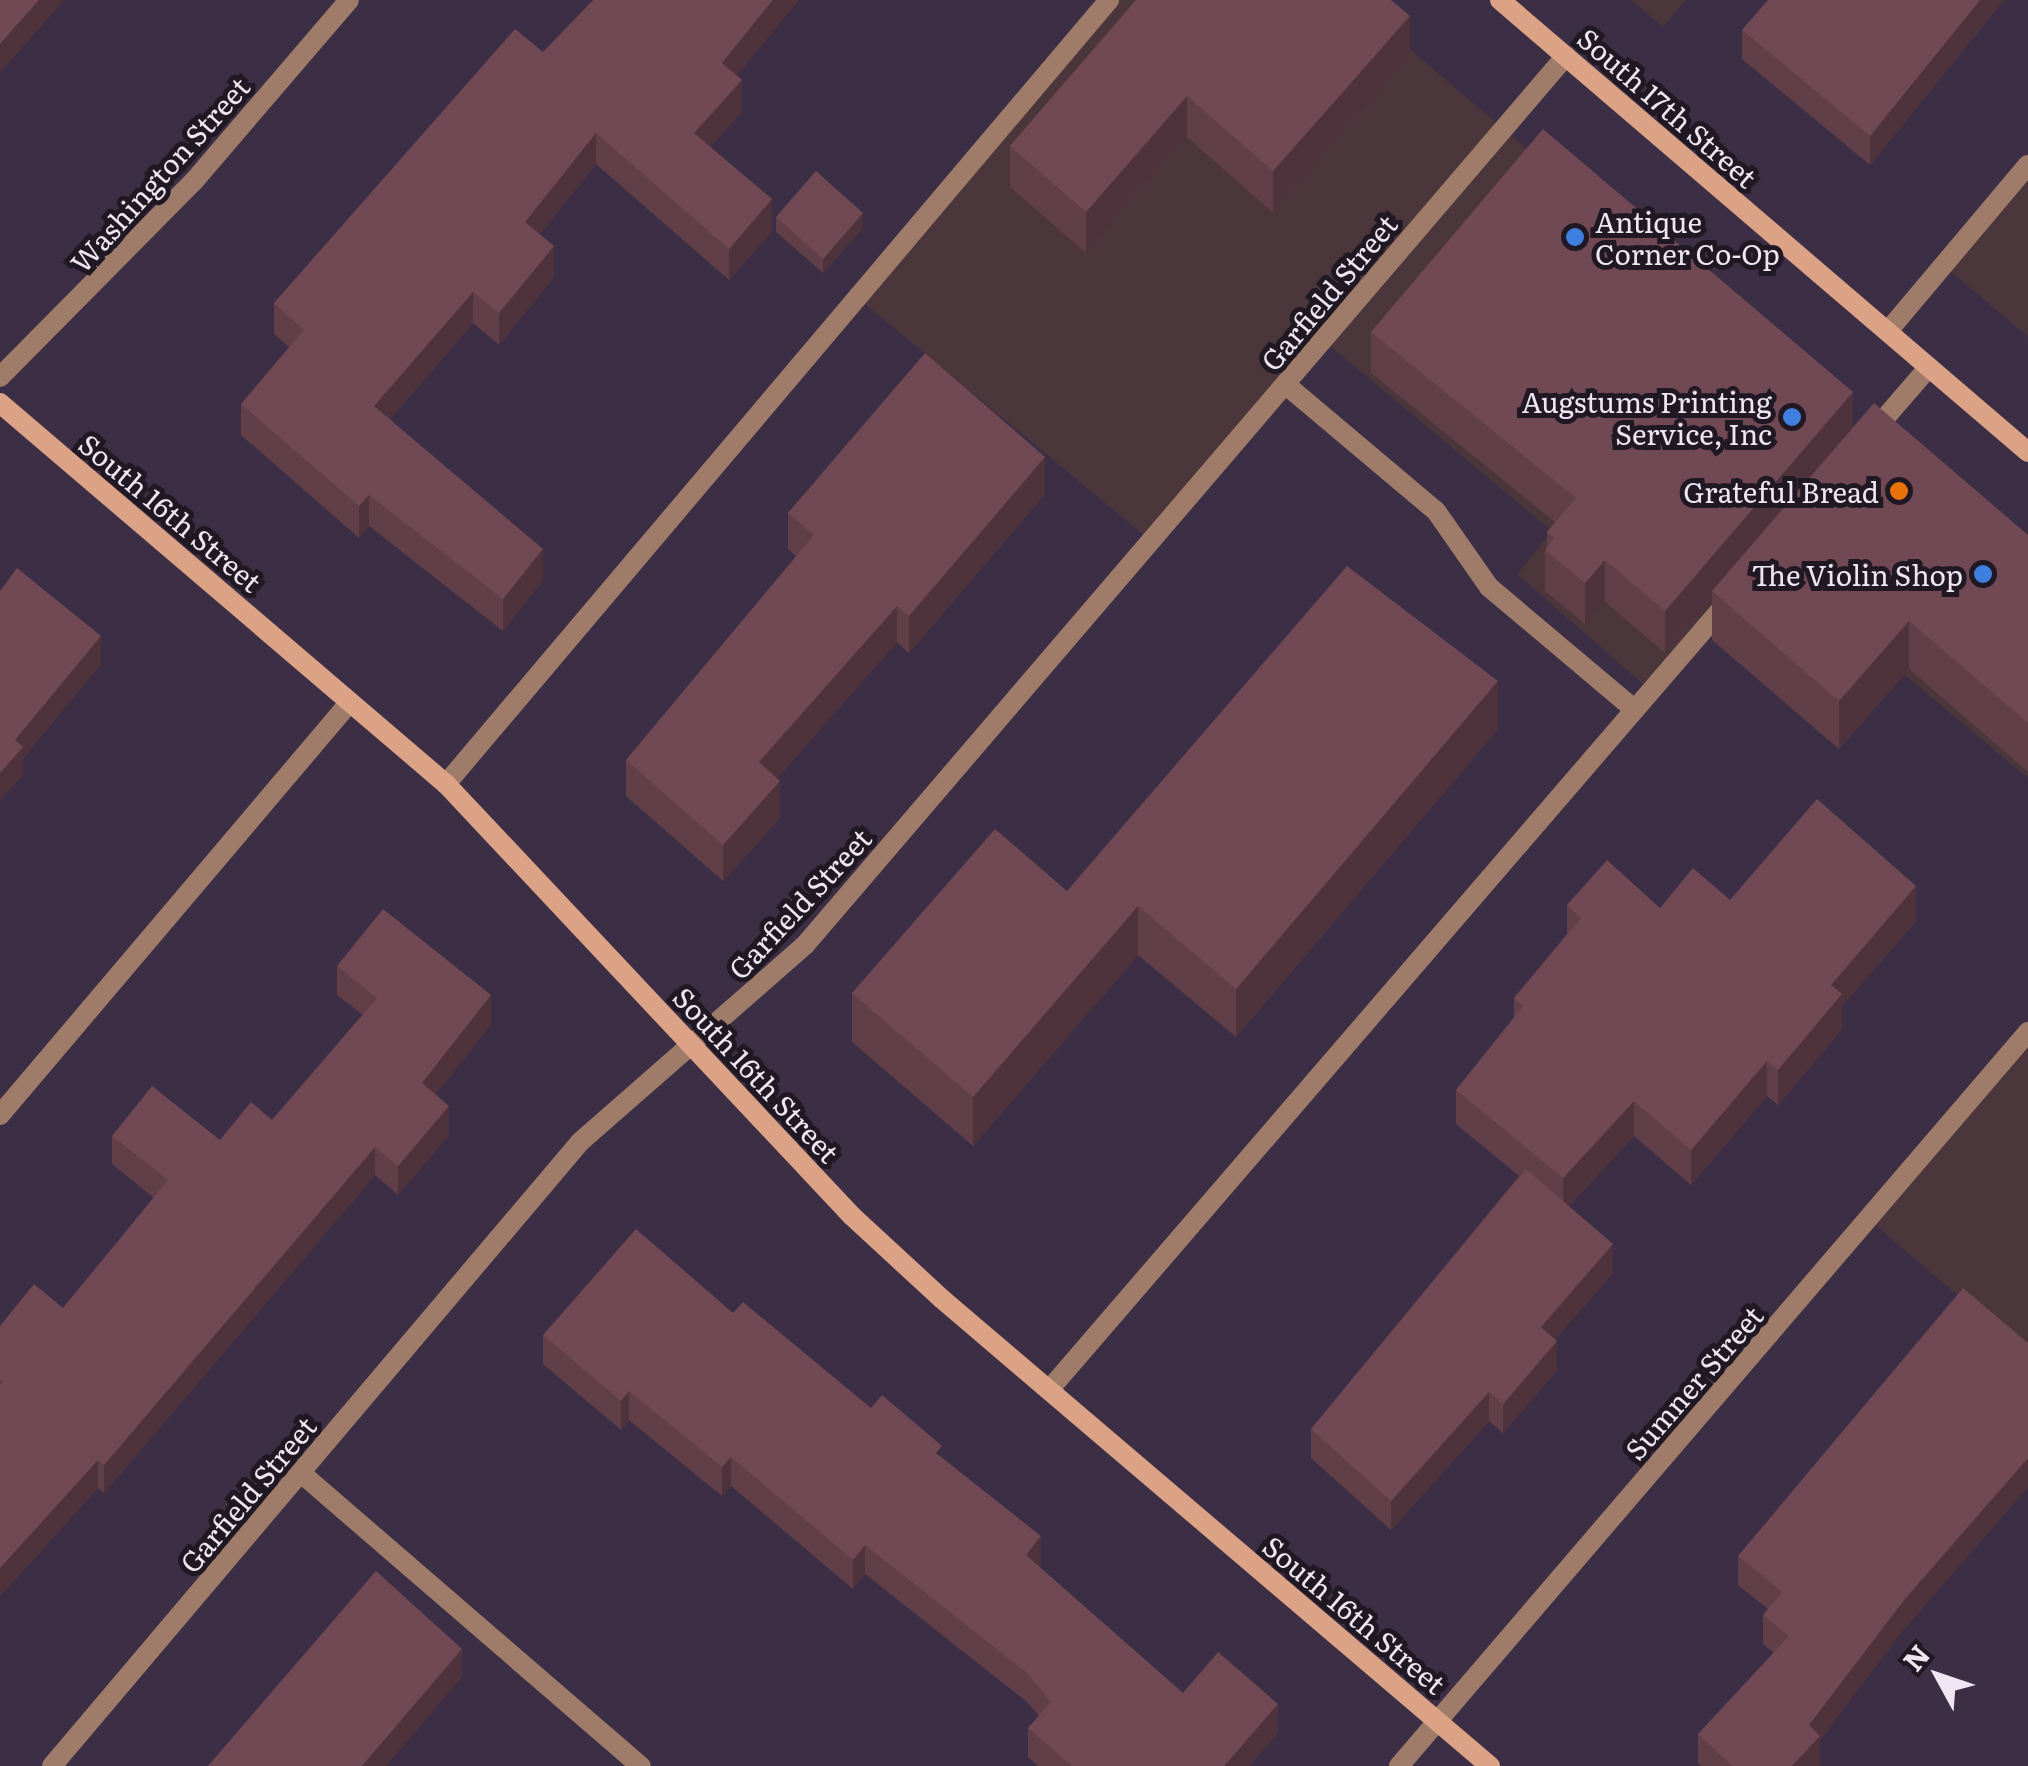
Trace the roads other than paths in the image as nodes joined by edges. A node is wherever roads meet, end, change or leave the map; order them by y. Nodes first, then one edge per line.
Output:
1 (349, 0) edge
2 (1109, 0) edge
3 (1500, 0) edge
4 (1566, 56) junction
5 (2028, 165) edge
6 (1888, 331) junction
7 (1929, 368) junction
8 (0, 377) edge
9 (1285, 384) junction
10 (0, 402) edge
11 (1860, 448) edge
12 (2028, 452) edge
13 (1752, 573) edge
14 (350, 702) junction
15 (1634, 709) junction
16 (446, 784) junction
17 (2028, 1032) edge
18 (693, 1046) junction
19 (0, 1116) edge
20 (1049, 1390) junction
21 (301, 1473) junction
22 (1438, 1722) junction
23 (52, 1766) edge
24 (641, 1766) edge
25 (1399, 1766) edge
26 (1490, 1766) edge

1 - 8 street, Washington Street
2 - 16 street
3 - 4 main road, South 17th Street
4 - 6 main road, South 17th Street
4 - 9 street, Garfield Street
5 - 6 street
6 - 7 main road, South 17th Street
7 - 11 street
7 - 12 main road, South 17th Street
9 - 15 street
9 - 18 street, Garfield Street
10 - 14 main road, South 16th Street
13 - 15 street
14 - 16 main road, South 16th Street
14 - 19 street
15 - 20 street
16 - 18 main road, South 16th Street
17 - 22 street, Sumner Street
18 - 20 main road, South 16th Street
18 - 21 street, Garfield Street
20 - 22 main road, South 16th Street
21 - 23 street, Garfield Street
21 - 24 street
22 - 25 street, Sumner Street
22 - 26 main road, South 16th Street

